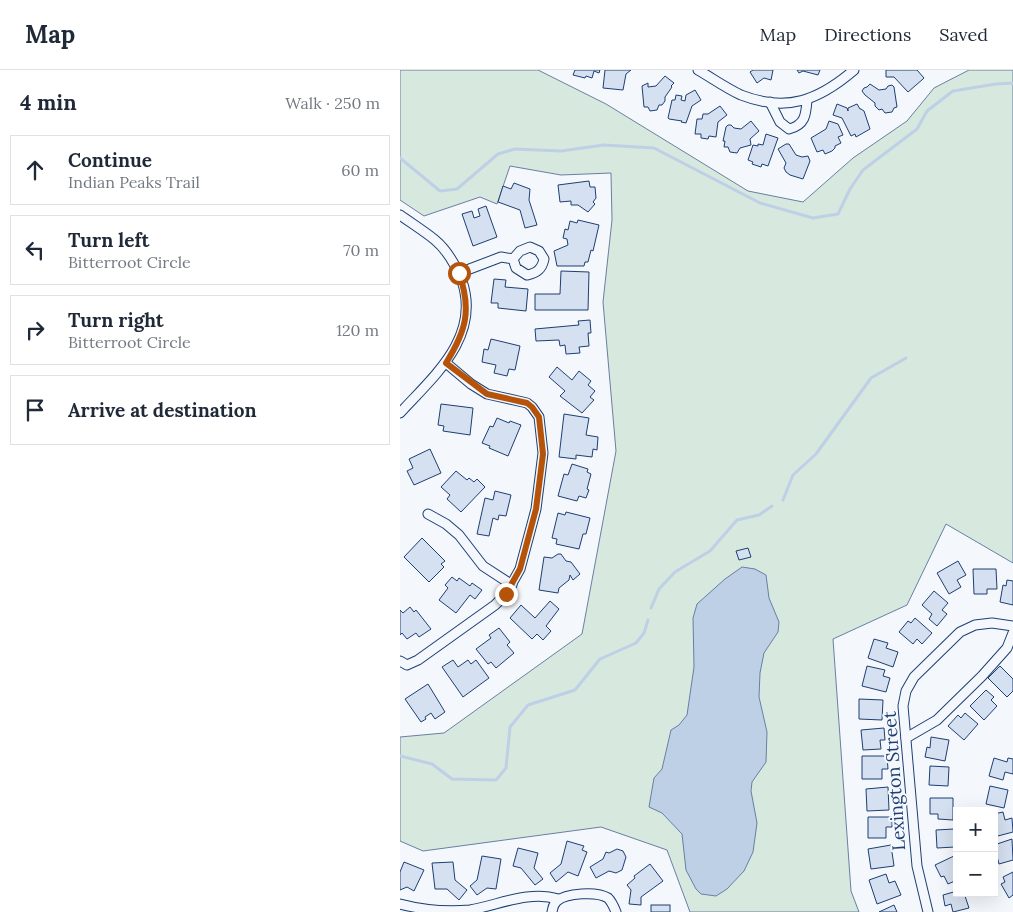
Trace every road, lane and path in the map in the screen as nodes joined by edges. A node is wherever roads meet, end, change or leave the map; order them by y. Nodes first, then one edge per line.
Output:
1 (698, 70) edge
2 (854, 70) edge
3 (807, 100) junction
4 (770, 102) junction
5 (400, 215) edge
6 (513, 259) dead end
7 (459, 273) junction
8 (446, 363) junction
9 (400, 413) edge
10 (428, 514) dead end
11 (512, 585) junction
12 (1013, 626) edge
13 (1013, 632) edge
14 (400, 661) edge
15 (906, 738) junction
16 (558, 899) junction
17 (400, 904) edge
18 (552, 912) edge
19 (616, 912) edge
20 (928, 912) edge

1 - 4 street
2 - 3 street
3 - 4 street
3 - 4 street
5 - 7 street
6 - 7 street
7 - 8 street
8 - 9 street
8 - 11 street
10 - 11 street
11 - 14 street
12 - 15 street, Lexington Street
13 - 15 street
15 - 20 street, Lexington Street
16 - 17 street
16 - 18 street
16 - 19 street

